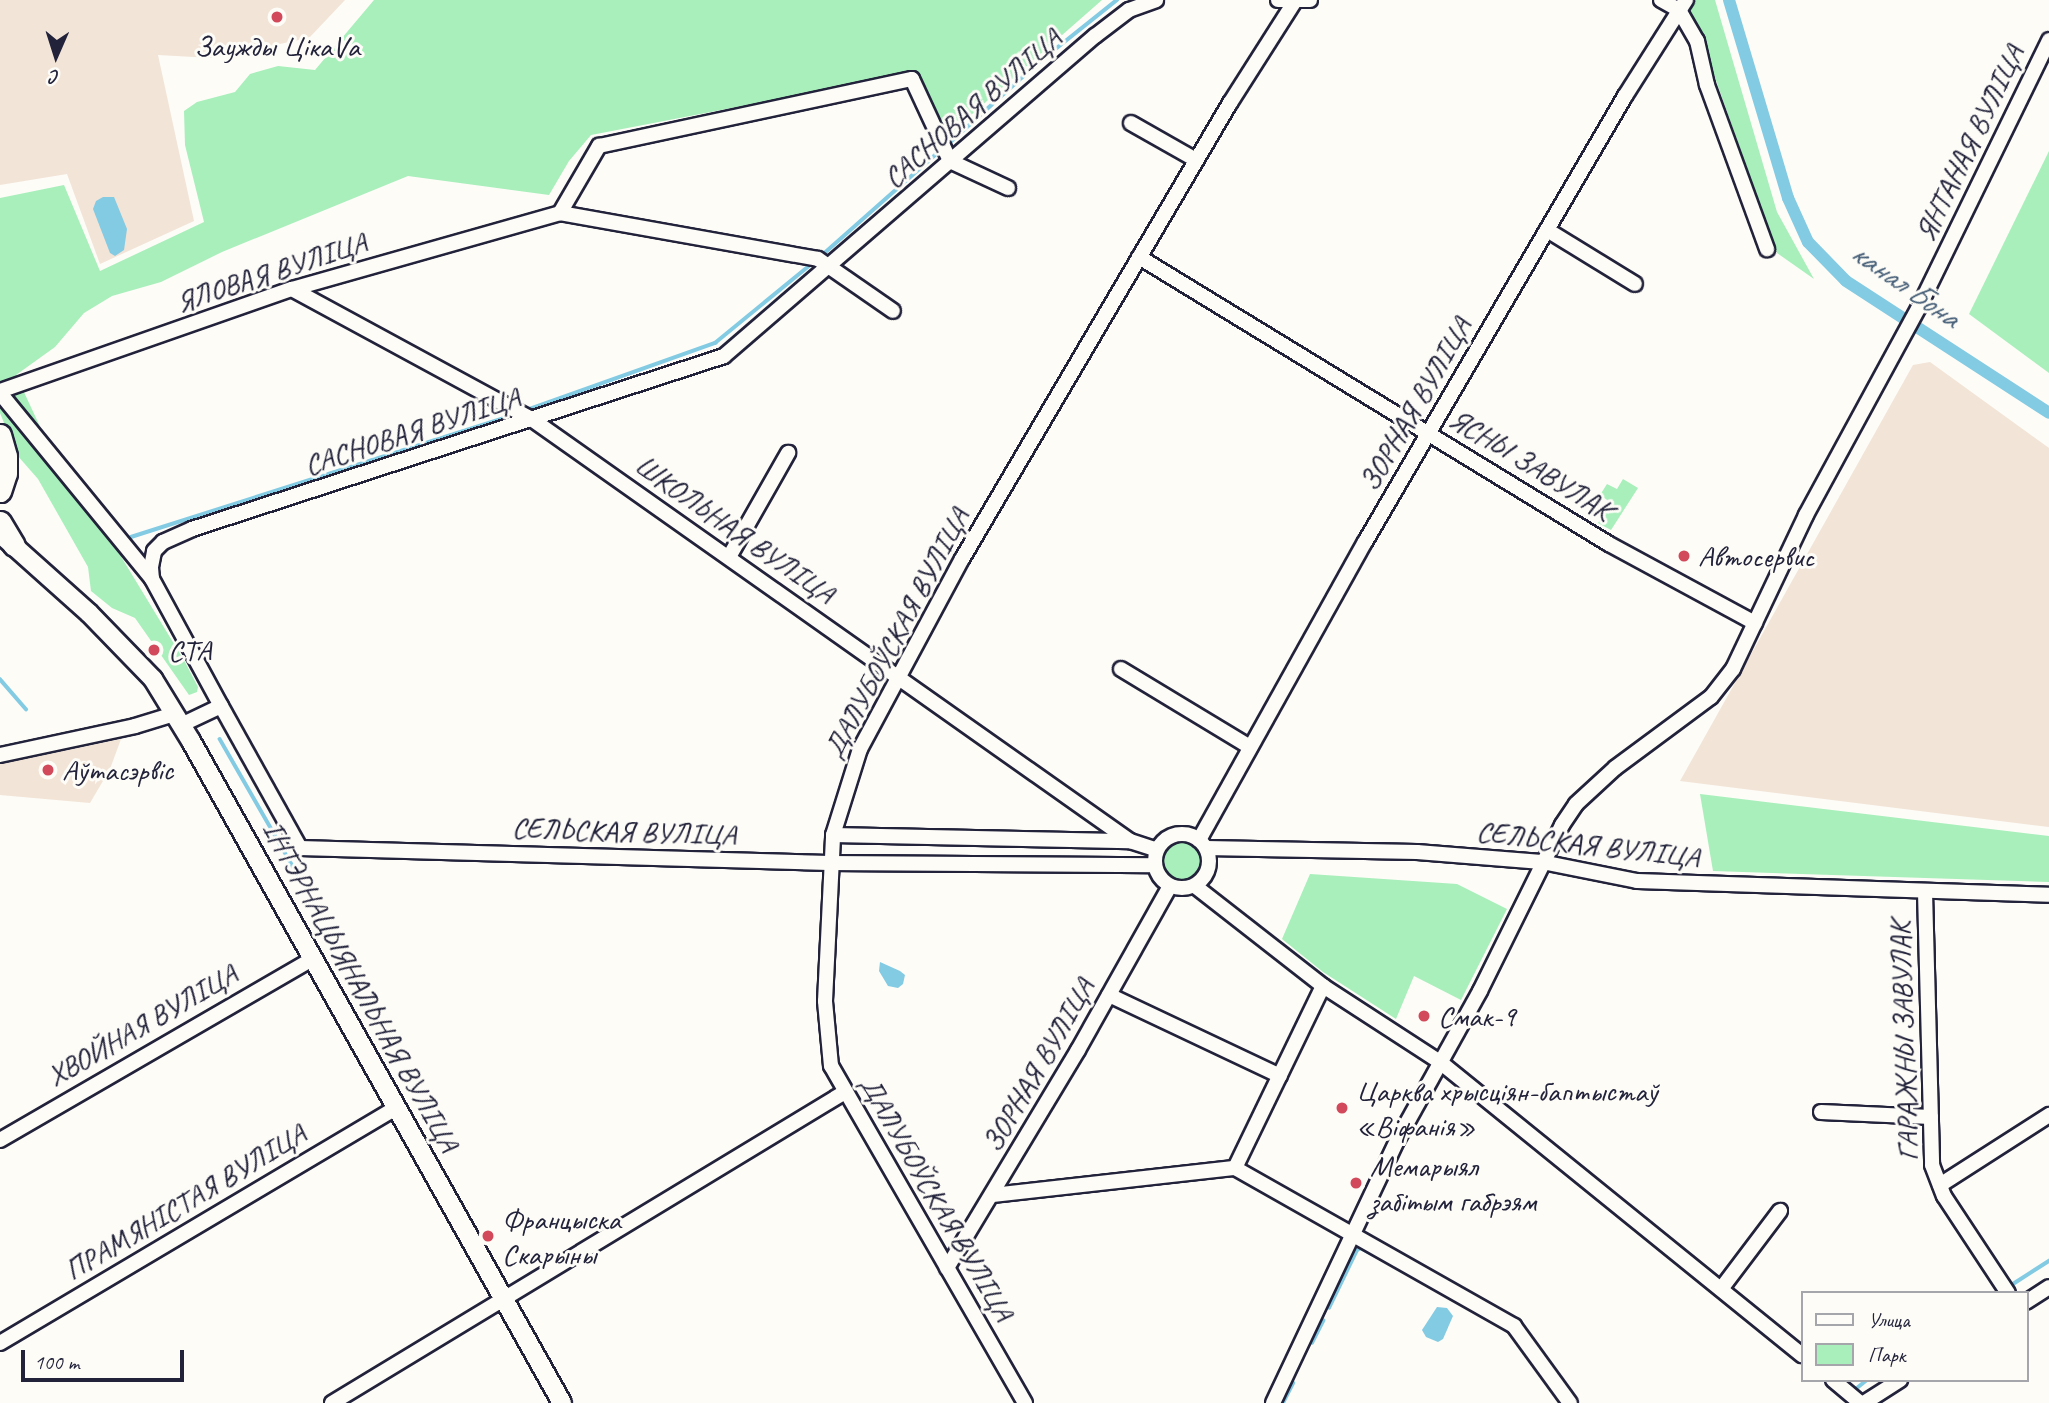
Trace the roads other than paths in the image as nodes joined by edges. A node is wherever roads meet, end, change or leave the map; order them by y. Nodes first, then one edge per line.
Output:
1 (1156, 0) edge
2 (1278, 0) edge
3 (1310, 0) edge
4 (1661, 0) edge
5 (1295, 1) edge
6 (1683, 5) edge
7 (2049, 40) edge
8 (1131, 123) dead end
9 (1196, 160) junction
10 (950, 161) junction
11 (1008, 188) dead end
12 (560, 214) junction
13 (1547, 230) junction
14 (1767, 249) dead end
15 (1139, 257) junction
16 (1635, 284) dead end
17 (292, 289) junction
18 (893, 311) dead end
19 (0, 392) edge
20 (533, 420) junction
21 (1429, 433) junction
22 (2, 453) edge
23 (788, 453) dead end
24 (0, 477) edge
25 (0, 491) edge
26 (0, 522) edge
27 (7, 540) edge
28 (729, 557) junction
29 (152, 579) junction
30 (1755, 623) junction
31 (1121, 668) dead end
32 (899, 676) junction
33 (222, 706) junction
34 (178, 719) junction
35 (1250, 747) junction
36 (0, 755) edge
37 (832, 835) junction
38 (1130, 841) junction
39 (1202, 844) junction
40 (1156, 857) junction
41 (1542, 862) junction
42 (829, 863) junction
43 (1170, 886) junction
44 (1195, 886) junction
45 (1925, 892) junction
46 (2049, 895) edge
47 (312, 959) junction
48 (1323, 986) junction
49 (1109, 995) junction
50 (1440, 1062) junction
51 (1280, 1076) junction
52 (845, 1092) junction
53 (397, 1107) junction
54 (1821, 1112) dead end
55 (2049, 1115) edge
56 (1931, 1117) junction
57 (0, 1140) edge
58 (1236, 1168) junction
59 (1940, 1185) junction
60 (993, 1195) junction
61 (1780, 1211) dead end
62 (1353, 1237) junction
63 (947, 1268) junction
64 (2049, 1287) edge
65 (1721, 1289) junction
66 (2007, 1291) edge
67 (506, 1300) junction
68 (2028, 1300) edge
69 (0, 1343) edge
70 (1800, 1353) edge
71 (1836, 1382) edge
72 (1897, 1382) edge
73 (332, 1403) edge
74 (562, 1403) edge
75 (1025, 1403) edge
76 (1273, 1403) edge
77 (1570, 1403) edge
78 (1862, 1403) edge

1 - 10 street, САСНОВАЯ ВУЛІЦА
2 - 5 street
3 - 5 street
4 - 6 street
5 - 9 street, ДАЛУБОЎСКАЯ ВУЛІЦА
6 - 13 street, ЗОРНАЯ ВУЛІЦА
6 - 14 street
7 - 30 street, ЯНТАНАЯ ВУЛІЦА
8 - 9 street
9 - 15 street, ДАЛУБОЎСКАЯ ВУЛІЦА
10 - 11 street
10 - 12 street
10 - 20 street, САСНОВАЯ ВУЛІЦА
12 - 17 street, ЯЛОВАЯ ВУЛІЦА
12 - 18 street, ЯЛОВАЯ ВУЛІЦА
13 - 16 street
13 - 21 street, ЗОРНАЯ ВУЛІЦА
15 - 21 street, ЯСНЫ ЗАВУЛАК
15 - 32 street, ДАЛУБОЎСКАЯ ВУЛІЦА
17 - 19 street, ЯЛОВАЯ ВУЛІЦА
17 - 20 street, ШКОЛЬНАЯ ВУЛІЦА
19 - 29 street, ЯЛОВАЯ ВУЛІЦА
20 - 28 street, ШКОЛЬНАЯ ВУЛІЦА
20 - 29 street, САСНОВАЯ ВУЛІЦА
21 - 30 street, ЯСНЫ ЗАВУЛАК
21 - 35 street, ЗОРНАЯ ВУЛІЦА
22 - 24 highway
22 - 25 highway
23 - 28 street
26 - 27 highway
27 - 34 main road, ІНТЭРНАЦЫЯНАЛЬНАЯ ВУЛІЦА
28 - 32 street, ШКОЛЬНАЯ ВУЛІЦА
29 - 33 street
30 - 41 street, ЯНТАНАЯ ВУЛІЦА
31 - 35 street
32 - 37 street, ДАЛУБОЎСКАЯ ВУЛІЦА
32 - 38 street, ШКОЛЬНАЯ ВУЛІЦА
33 - 34 street
33 - 42 street, СЕЛЬСКАЯ ВУЛІЦА
34 - 36 street
34 - 47 main road, ІНТЭРНАЦЫЯНАЛЬНАЯ ВУЛІЦА
35 - 39 street, ЗОРНАЯ ВУЛІЦА
37 - 38 street
37 - 42 street, ДАЛУБОЎСКАЯ ВУЛІЦА
38 - 40 street
39 - 40 street
39 - 41 street, СЕЛЬСКАЯ ВУЛІЦА
39 - 44 street, ЗОРНАЯ ВУЛІЦА
40 - 42 street, СЕЛЬСКАЯ ВУЛІЦА
40 - 43 street
41 - 45 street, СЕЛЬСКАЯ ВУЛІЦА
41 - 50 street, ЯНТАНАЯ ВУЛІЦА
42 - 52 street, ДАЛУБОЎСКАЯ ВУЛІЦА
43 - 44 street
43 - 49 street, ЗОРНАЯ ВУЛІЦА
44 - 48 street
45 - 46 street, СЕЛЬСКАЯ ВУЛІЦА
45 - 56 street, ГАРАЖНЫ ЗАВУЛАК
47 - 53 main road, ІНТЭРНАЦЫЯНАЛЬНАЯ ВУЛІЦА
47 - 57 street, ХВОЙНАЯ ВУЛІЦА
48 - 50 street
48 - 51 street
49 - 51 street
49 - 60 street, ЗОРНАЯ ВУЛІЦА
50 - 62 street, ЯНТАНАЯ ВУЛІЦА
50 - 65 street
51 - 58 street
52 - 63 street, ДАЛУБОЎСКАЯ ВУЛІЦА
52 - 67 street
53 - 67 main road, ІНТЭРНАЦЫЯНАЛЬНАЯ ВУЛІЦА
53 - 69 street, ПРАМЯНІСТАЯ ВУЛІЦА
54 - 56 street
55 - 59 street
56 - 59 street, ГАРАЖНЫ ЗАВУЛАК
58 - 60 street
58 - 62 street
59 - 66 street, ГАРАЖНЫ ЗАВУЛАК
60 - 63 street, ЗОРНАЯ ВУЛІЦА
61 - 65 street
62 - 76 street, ЯНТАНАЯ ВУЛІЦА
62 - 77 street
63 - 75 street, ДАЛУБОЎСКАЯ ВУЛІЦА
64 - 68 street
65 - 70 street
67 - 73 street
67 - 74 main road, ІНТЭРНАЦЫЯНАЛЬНАЯ ВУЛІЦА
71 - 78 street
72 - 78 street

